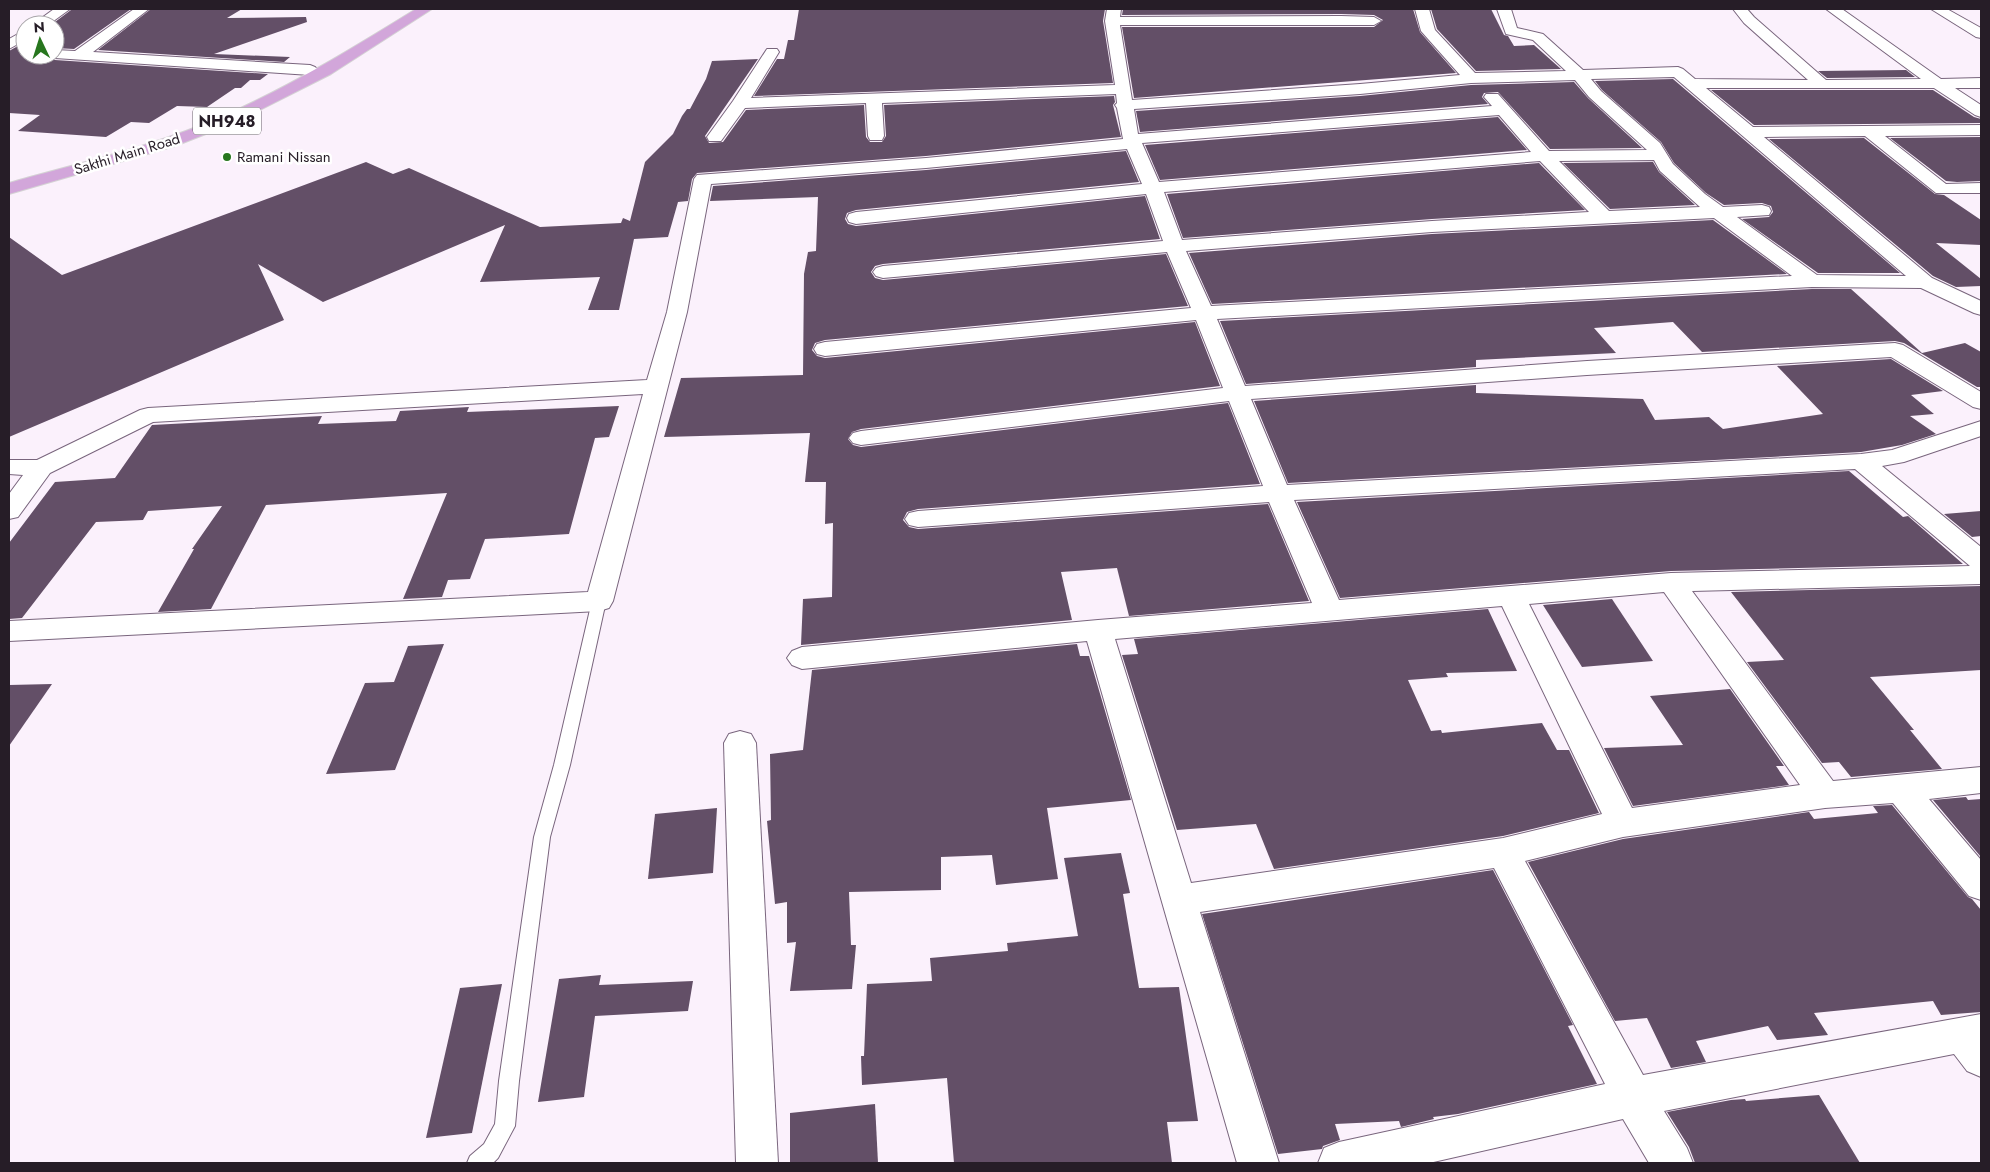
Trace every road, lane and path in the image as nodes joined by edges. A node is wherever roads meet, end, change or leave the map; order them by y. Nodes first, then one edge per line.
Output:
1 (142, 9) edge
2 (407, 9) edge
3 (425, 9) edge
4 (1422, 9) edge
5 (1504, 9) edge
6 (1740, 9) edge
7 (1833, 9) edge
8 (1938, 9) edge
9 (1113, 15) edge
10 (1374, 21) dead end
11 (1981, 34) edge
12 (772, 52) dead end
13 (65, 54) edge
14 (80, 55) junction
15 (310, 70) junction
16 (1678, 71) junction
17 (1580, 76) junction
18 (1475, 78) junction
19 (1937, 83) junction
20 (1981, 83) edge
21 (1822, 84) junction
22 (1123, 97) junction
23 (874, 99) junction
24 (740, 103) junction
25 (1503, 110) junction
26 (1981, 112) edge
27 (1981, 130) edge
28 (1869, 131) junction
29 (1748, 132) junction
30 (876, 136) dead end
31 (715, 137) dead end
32 (1132, 141) junction
33 (1660, 155) junction
34 (1544, 156) junction
35 (9, 180) edge
36 (1153, 188) junction
37 (1981, 188) edge
38 (9, 189) edge
39 (1762, 211) dead end
40 (1718, 212) junction
41 (1604, 217) junction
42 (856, 218) dead end
43 (1174, 245) junction
44 (883, 272) dead end
45 (1812, 280) junction
46 (1925, 282) junction
47 (1981, 309) edge
48 (1204, 313) junction
49 (825, 349) dead end
50 (656, 386) junction
51 (1237, 393) junction
52 (1981, 402) edge
53 (1981, 428) edge
54 (861, 438) dead end
55 (1861, 461) junction
56 (9, 467) edge
57 (41, 468) junction
58 (1278, 493) junction
59 (9, 511) edge
60 (918, 519) dead end
61 (1981, 561) edge
62 (1981, 575) edge
63 (1671, 582) junction
64 (1511, 596) junction
65 (599, 601) junction
66 (1330, 611) junction
67 (1098, 630) junction
68 (9, 631) edge
69 (802, 658) dead end
70 (740, 743) dead end
71 (1981, 780) edge
72 (1901, 788) junction
73 (1825, 794) junction
74 (1624, 823) junction
75 (1503, 852) junction
76 (1981, 885) edge
77 (1178, 900) junction
78 (1975, 1042) edge
79 (1633, 1097) junction
80 (477, 1163) edge
81 (757, 1163) edge
82 (1258, 1163) edge
83 (1339, 1163) edge
84 (1672, 1163) edge

1 - 14 street
2 - 15 highway, NH948
3 - 38 highway, Sakthi Main Road / NH948
4 - 18 street
5 - 17 street
6 - 21 street
7 - 19 street
8 - 11 street
9 - 10 street
9 - 22 street
12 - 24 street
13 - 14 street
14 - 15 street
15 - 35 highway, NH948
16 - 17 street
16 - 21 street
16 - 29 street
17 - 18 street
17 - 33 street
18 - 22 street
18 - 25 street
19 - 20 street
19 - 21 street
19 - 26 street
22 - 23 street
22 - 32 street
23 - 24 street
23 - 30 street
24 - 31 street
25 - 32 street
25 - 34 street
27 - 28 street
28 - 29 street
28 - 37 street
29 - 46 street
32 - 36 street
32 - 50 street
33 - 34 street
33 - 40 street
34 - 36 street
34 - 41 street
36 - 42 street
36 - 43 street
39 - 40 street
40 - 41 street
40 - 45 street
41 - 43 street
43 - 44 street
43 - 48 street
45 - 46 street
45 - 48 street
46 - 47 street
48 - 49 street
48 - 51 street
50 - 57 street
50 - 65 street
51 - 52 street
51 - 54 street
51 - 58 street
53 - 55 street
55 - 58 street
55 - 61 street
56 - 57 street
57 - 59 street
58 - 60 street
58 - 66 street
62 - 63 street
63 - 64 street
63 - 73 street
64 - 66 street
64 - 74 street
65 - 68 street
65 - 80 lane
66 - 67 street
67 - 69 street
67 - 77 street
70 - 81 street
71 - 72 street
72 - 73 street
72 - 76 street
73 - 74 street
74 - 75 street
75 - 77 street
75 - 79 street
77 - 82 street
78 - 79 street
79 - 83 street
79 - 84 street

